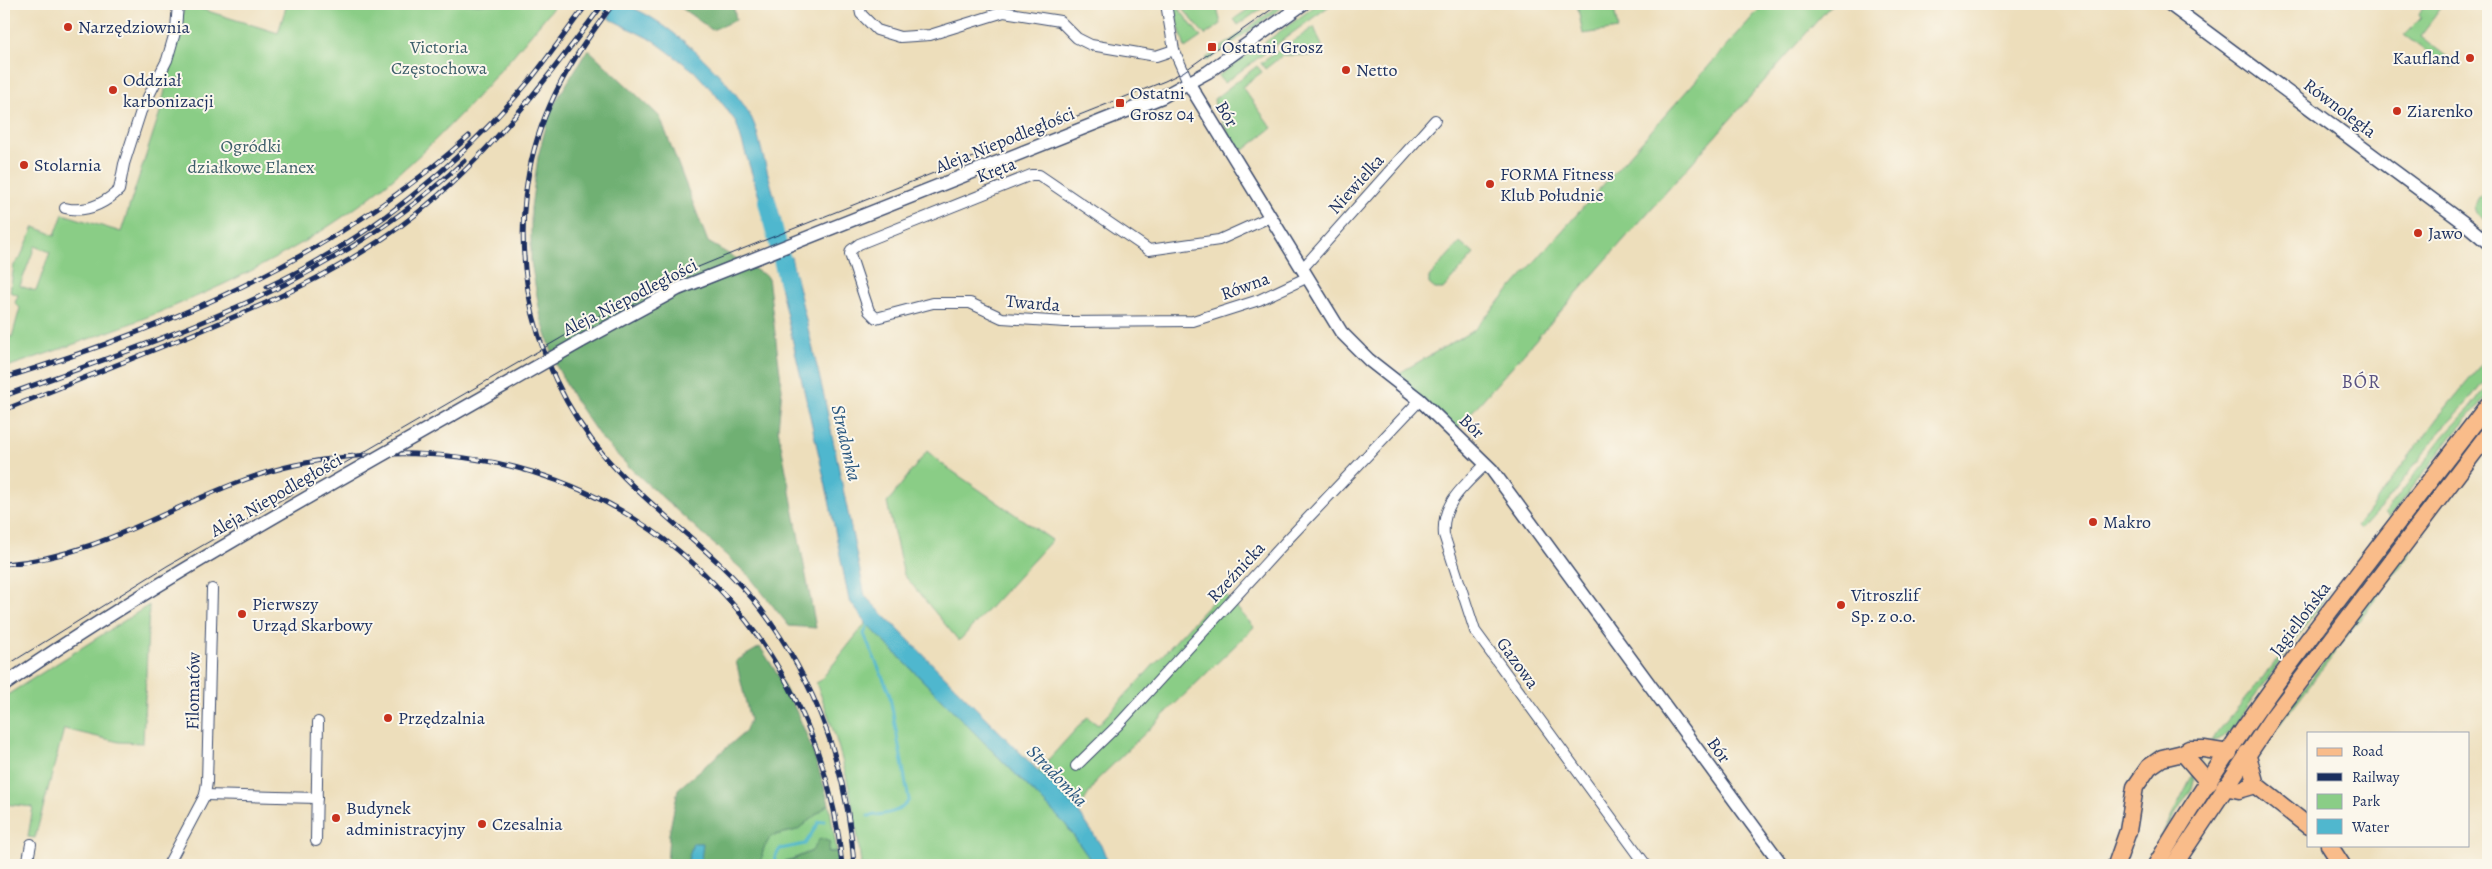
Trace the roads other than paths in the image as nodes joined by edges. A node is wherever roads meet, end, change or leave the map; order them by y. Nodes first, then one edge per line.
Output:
1 (178, 4) edge
2 (1166, 4) edge
3 (1303, 4) edge
4 (2169, 4) edge
5 (860, 9) edge
6 (1174, 50) junction
7 (1189, 84) junction
8 (1435, 120) dead end
9 (65, 208) dead end
10 (1270, 218) junction
11 (2488, 243) edge
12 (1304, 273) junction
13 (876, 318) joint
14 (1193, 321) joint
15 (1420, 400) junction
16 (2488, 405) edge
17 (2488, 434) edge
18 (1486, 464) junction
19 (212, 589) dead end
20 (4, 685) edge
21 (318, 722) dead end
22 (2183, 753) junction
23 (2228, 753) junction
24 (2247, 753) junction
25 (1076, 766) dead end
26 (2217, 785) junction
27 (2256, 785) junction
28 (205, 795) junction
29 (316, 798) junction
30 (2307, 825) edge
31 (316, 841) dead end
32 (31, 844) dead end
33 (2330, 846) edge
34 (2167, 862) edge
35 (26, 865) edge
36 (168, 865) edge
37 (1646, 865) edge
38 (1782, 865) edge
39 (2116, 865) edge
40 (2342, 865) edge

1 - 9 street
2 - 6 street, Bór
3 - 7 street, Aleja Niepodległości
4 - 11 street, Równoległa
5 - 6 street
6 - 7 street, Bór
7 - 10 street, Bór
7 - 20 street, Aleja Niepodległości, bridge
8 - 12 street, Niewielka
10 - 12 street, Bór
10 - 13 street, Kręta
12 - 14 street, Równa
12 - 15 street, Bór
13 - 14 street, Twarda
15 - 18 street, Bór
15 - 25 street, Rzeźnicka
16 - 23 main road, Jagiellońska
17 - 24 main road, Jagiellońska
18 - 37 street, Gazowa
18 - 38 street, Bór
19 - 28 street, Filomatów
21 - 29 street
22 - 23 main road
22 - 26 main road
22 - 39 main road
23 - 26 main road, Jagiellońska
24 - 26 main road, Jagiellońska
24 - 27 main road
26 - 27 main road
26 - 34 main road, Jagiellońska
27 - 30 main road
28 - 29 street
28 - 36 street, Filomatów
29 - 31 street
32 - 35 street
33 - 40 main road

